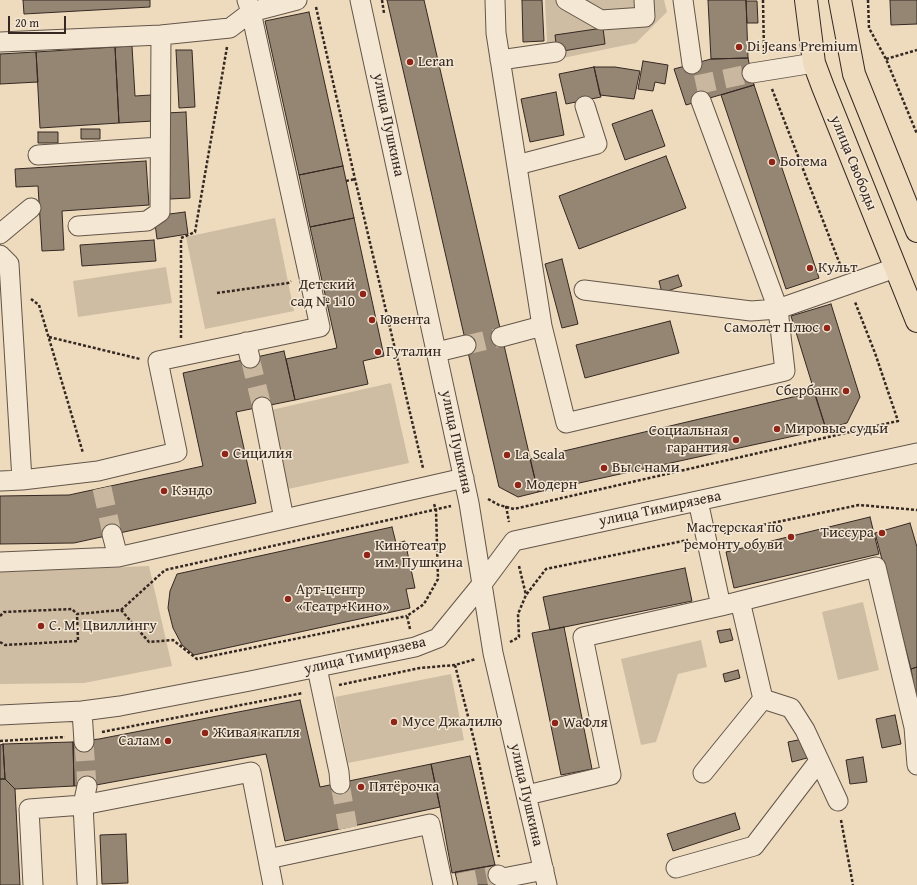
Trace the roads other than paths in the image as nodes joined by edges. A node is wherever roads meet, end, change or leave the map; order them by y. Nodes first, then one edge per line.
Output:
1 (297, 0) edge
2 (360, 0) edge
3 (495, 0) edge
4 (566, 0) edge
5 (644, 0) edge
6 (683, 0) edge
7 (806, 0) edge
8 (840, 0) edge
9 (249, 6) edge
10 (161, 35) junction
11 (0, 42) edge
12 (556, 52) dead end
13 (500, 60) junction
14 (814, 63) junction
15 (692, 64) dead end
16 (758, 71) tunnel mouth
17 (701, 101) dead end
18 (585, 106) dead end
19 (160, 147) junction
20 (38, 154) dead end
21 (517, 165) junction
22 (31, 208) dead end
23 (78, 226) dead end
24 (917, 231) edge
25 (0, 234) edge
26 (0, 255) edge
27 (895, 268) junction
28 (584, 290) dead end
29 (778, 309) junction
30 (917, 322) edge
31 (542, 326) junction
32 (501, 336) tunnel mouth
33 (466, 345) tunnel mouth
34 (437, 352) junction
35 (262, 407) tunnel mouth
36 (917, 454) edge
37 (464, 478) junction
38 (22, 480) junction
39 (1, 481) edge
40 (698, 501) junction
41 (284, 518) junction
42 (112, 534) tunnel mouth
43 (118, 557) junction
44 (0, 562) edge
45 (482, 584) junction
46 (740, 601) junction
47 (721, 606) junction
48 (317, 668) junction
49 (763, 699) junction
50 (82, 711) junction
51 (0, 715) edge
52 (916, 741) edge
53 (84, 742) tunnel mouth
54 (819, 761) junction
55 (917, 764) edge
56 (703, 773) dead end
57 (340, 784) tunnel mouth
58 (86, 786) tunnel mouth
59 (527, 795) junction
60 (838, 801) road end
61 (83, 805) junction
62 (268, 859) junction
63 (676, 868) dead end
64 (501, 877) tunnel mouth
65 (545, 877) edge
66 (87, 883) dead end
67 (451, 884) edge
68 (33, 885) edge
69 (273, 885) edge

1 - 9 street
2 - 34 street, улица Пушкина
3 - 13 street
4 - 5 street
6 - 15 street
7 - 14 main road, улица Свободы
8 - 24 main road
9 - 10 street
9 - 38 street
10 - 11 street
10 - 19 street
12 - 13 street
13 - 21 street
14 - 16 street
14 - 27 main road, улица Свободы
17 - 29 street
18 - 21 street
19 - 20 street
19 - 23 street
21 - 31 street
22 - 25 street
26 - 38 street
27 - 29 street
27 - 30 main road, улица Свободы
28 - 29 street
29 - 31 street
31 - 32 street
33 - 34 street
34 - 37 street, улица Пушкина
35 - 41 street
36 - 40 street, улица Тимирязева
37 - 41 street
37 - 45 street, улица Пушкина
38 - 39 street
40 - 45 street, улица Тимирязева
40 - 47 street
41 - 43 street
42 - 43 street
43 - 44 street
45 - 48 street, улица Тимирязева
45 - 59 street, улица Пушкина
46 - 47 street
46 - 49 street
46 - 52 street
47 - 59 street
48 - 50 street, улица Тимирязева
48 - 57 street
49 - 54 street
49 - 56 street
50 - 51 street, улица Тимирязева
50 - 53 street
52 - 55 street
54 - 60 street
54 - 63 street
58 - 61 street
59 - 65 street, улица Пушкина
61 - 62 street
61 - 66 street
61 - 68 street
62 - 67 street
62 - 69 street
64 - 65 street

